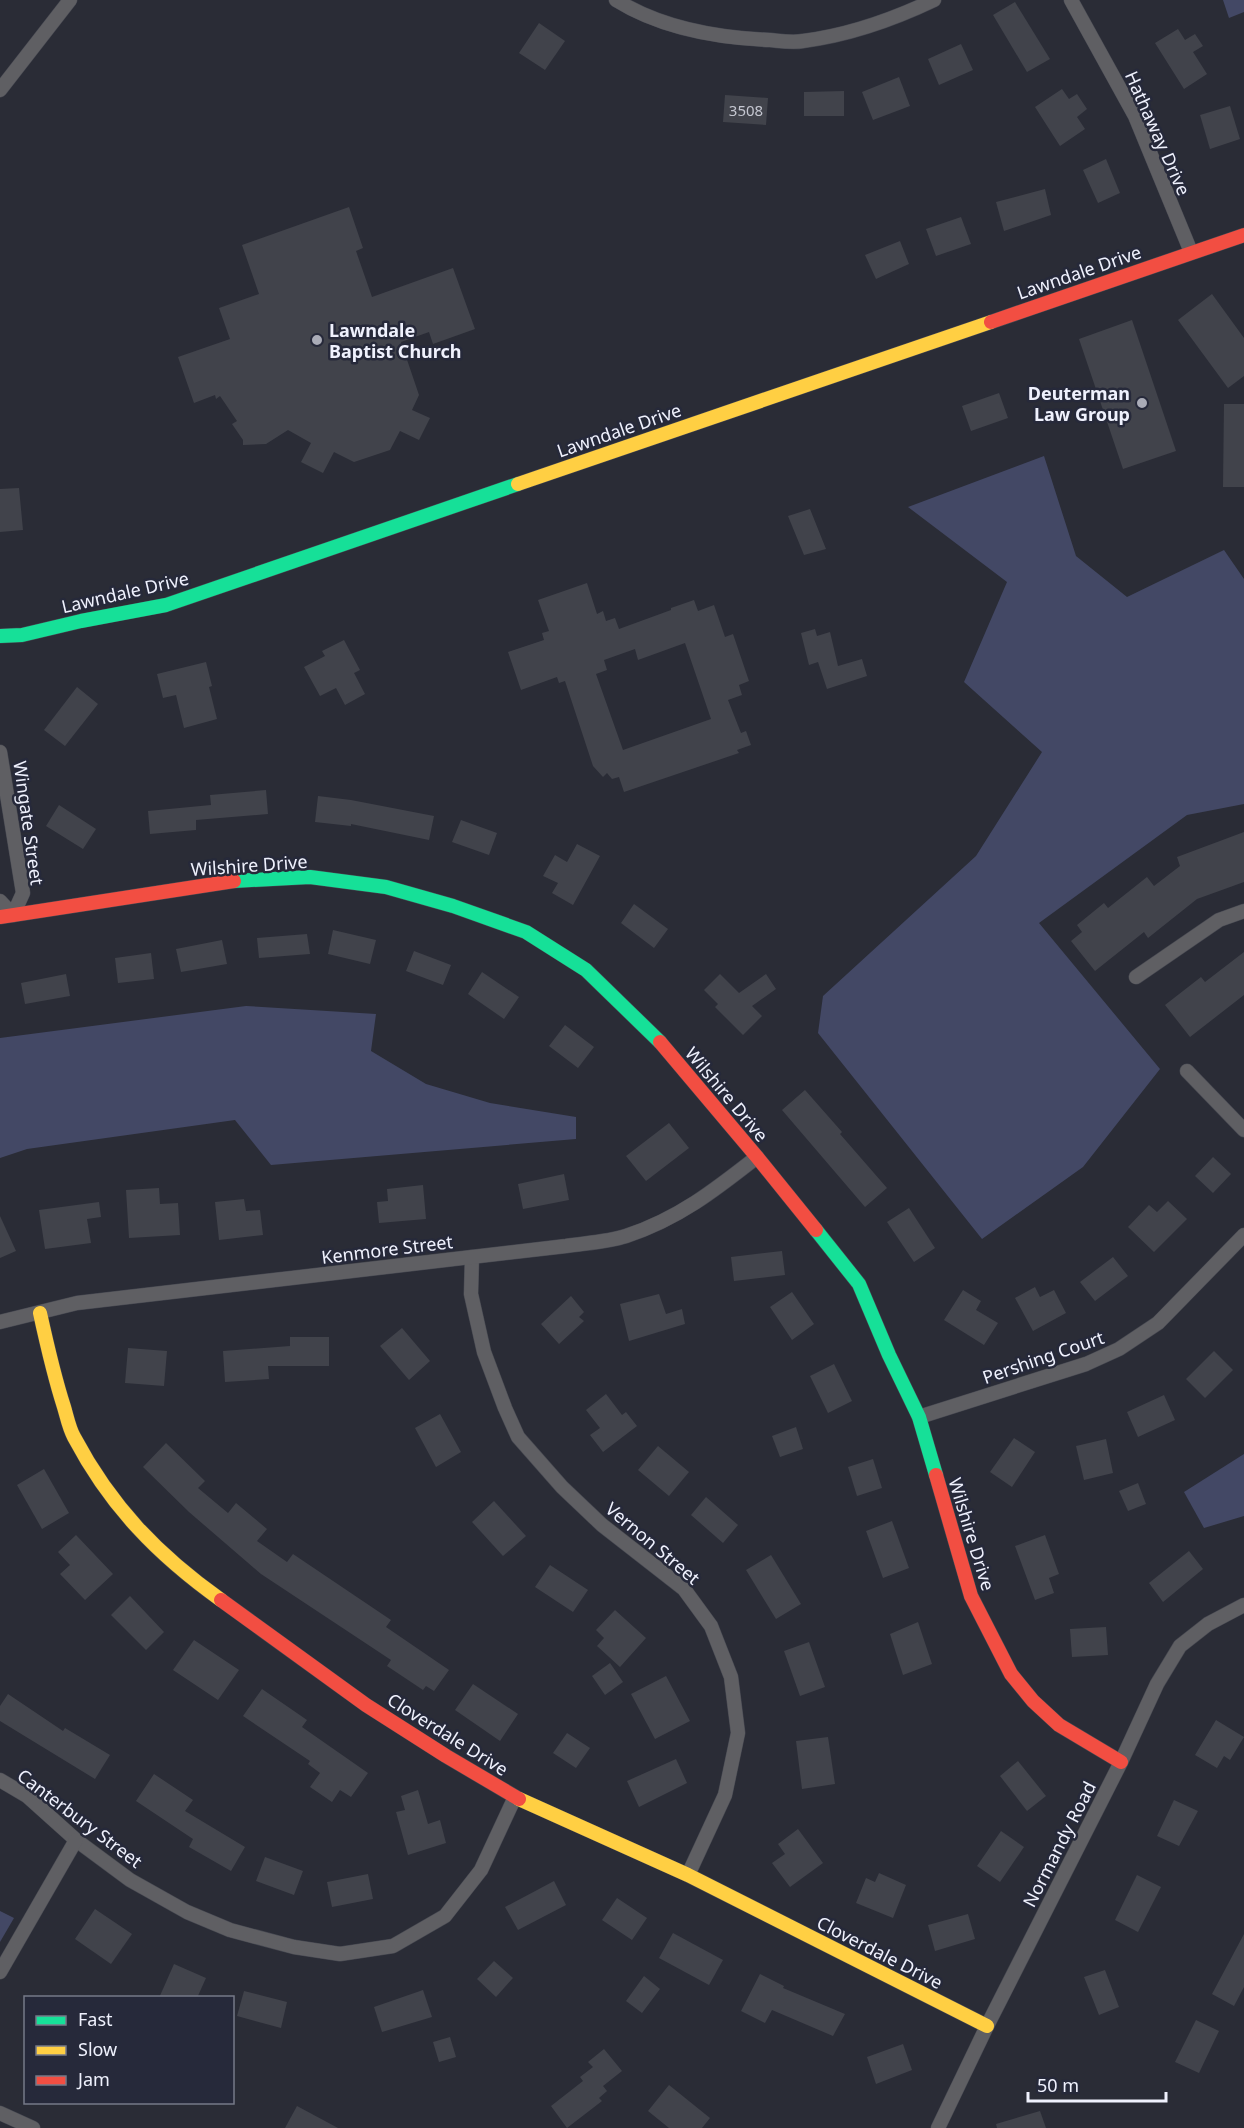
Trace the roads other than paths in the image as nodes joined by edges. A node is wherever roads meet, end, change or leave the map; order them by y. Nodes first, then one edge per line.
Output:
1 (70, 0) edge
2 (616, 0) edge
3 (934, 0) edge
4 (1071, 0) edge
5 (0, 90) edge
6 (1244, 235) edge
7 (1191, 252) junction
8 (0, 636) edge
9 (0, 752) edge
10 (0, 901) edge
11 (1244, 911) edge
12 (6, 916) edge
13 (1136, 977) dead end
14 (1187, 1071) dead end
15 (1244, 1130) edge
16 (757, 1157) junction
17 (1244, 1235) edge
18 (472, 1257) junction
19 (40, 1313) junction
20 (0, 1322) edge
21 (919, 1417) junction
22 (1244, 1605) edge
23 (1121, 1762) junction
24 (0, 1780) edge
25 (515, 1797) junction
26 (76, 1840) junction
27 (688, 1875) junction
28 (0, 1972) edge
29 (987, 2026) junction
30 (0, 2113) edge
31 (33, 2128) edge
32 (938, 2128) edge

1 - 5 street
2 - 3 street
4 - 7 street, Hathaway Drive
6 - 7 street, Lawndale Drive
7 - 8 street, Lawndale Drive
9 - 12 street, Wingate Street
10 - 12 street
11 - 13 street
12 - 16 street, Wilshire Drive
14 - 15 street
16 - 18 street, Kenmore Street
16 - 21 street, Wilshire Drive
17 - 21 street, Pershing Court
18 - 19 street, Kenmore Street
18 - 27 street, Vernon Street
19 - 20 street, Kenmore Street
19 - 25 street, Cloverdale Drive
21 - 23 street, Wilshire Drive
22 - 23 street, Normandy Road
23 - 29 street, Normandy Road
24 - 26 street, Canterbury Street
25 - 26 street, Canterbury Street
25 - 27 street, Cloverdale Drive
26 - 28 street
27 - 29 street, Cloverdale Drive
29 - 32 street, Normandy Road
30 - 31 street

